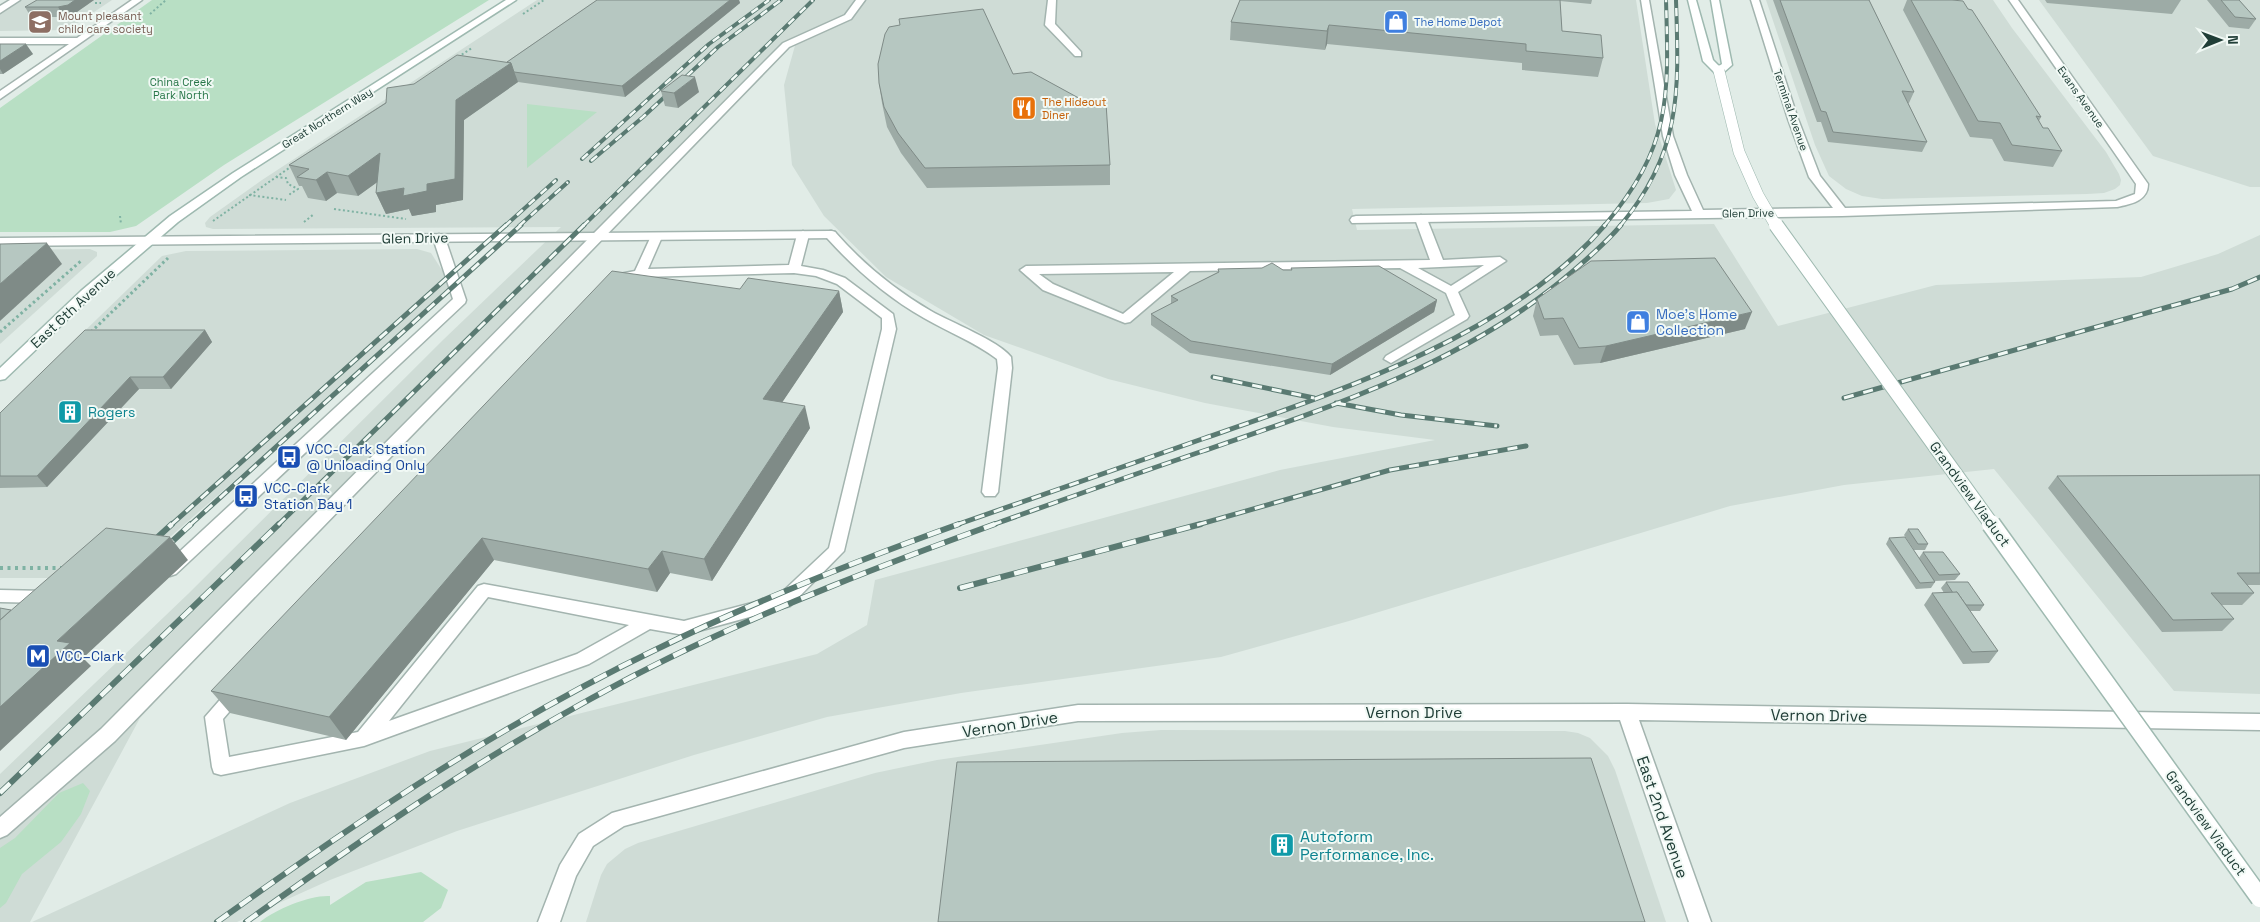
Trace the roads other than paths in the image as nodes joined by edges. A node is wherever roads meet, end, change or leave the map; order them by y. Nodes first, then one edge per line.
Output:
1 (16, 0) edge
2 (138, 0) edge
3 (512, 0) edge
4 (861, 0) edge
5 (1052, 0) edge
6 (1646, 0) edge
7 (1692, 0) edge
8 (1715, 0) edge
9 (1755, 0) edge
10 (2013, 0) edge
11 (0, 10) edge
12 (0, 41) edge
13 (80, 41) junction
14 (1078, 54) dead end
15 (1719, 71) junction
16 (0, 96) edge
17 (2139, 196) joint
18 (1842, 212) junction
19 (1699, 214) junction
20 (1421, 219) junction
21 (1356, 220) dead end
22 (803, 235) junction
23 (598, 236) junction
24 (656, 237) junction
25 (439, 238) junction
26 (147, 241) junction
27 (0, 242) edge
28 (1438, 264) junction
29 (1403, 265) junction
30 (1186, 268) junction
31 (794, 269) junction
32 (640, 274) junction
33 (611, 291) edge
34 (1451, 291) junction
35 (1391, 359) dead end
36 (0, 376) edge
37 (990, 492) dead end
38 (162, 578) dead end
39 (0, 596) edge
40 (58, 597) edge
41 (648, 622) junction
42 (248, 681) edge
43 (1627, 712) junction
44 (2260, 722) edge
45 (364, 738) junction
46 (0, 829) edge
47 (2260, 898) edge
48 (549, 922) edge
49 (1700, 922) edge

1 - 11 street
2 - 13 street
3 - 26 street, Great Northern Way
4 - 23 street
5 - 14 street
6 - 19 street
7 - 15 street
8 - 15 street
9 - 18 street, Terminal Avenue
10 - 17 street, Evans Avenue
12 - 13 street
13 - 16 street
15 - 47 street, Grandview Viaduct, bridge
17 - 18 street, Glen Drive
18 - 19 street, Glen Drive
19 - 20 street, Glen Drive
20 - 21 street, Glen Drive
20 - 28 street
22 - 24 street, Glen Drive
22 - 31 street
22 - 37 street, Glen Drive
23 - 24 street, Glen Drive
23 - 25 street, Glen Drive
23 - 46 street
24 - 32 street
25 - 26 street, Glen Drive
25 - 38 street
26 - 27 street, Glen Drive
26 - 36 street, East 6th Avenue
28 - 29 street
28 - 34 street
29 - 30 street
29 - 34 street
30 - 30 street
31 - 32 street
31 - 41 street
32 - 33 street
34 - 35 street
39 - 40 street
41 - 45 street
41 - 45 street
42 - 45 street
43 - 44 street, Vernon Drive
43 - 48 street, Vernon Drive
43 - 49 street, East 2nd Avenue

